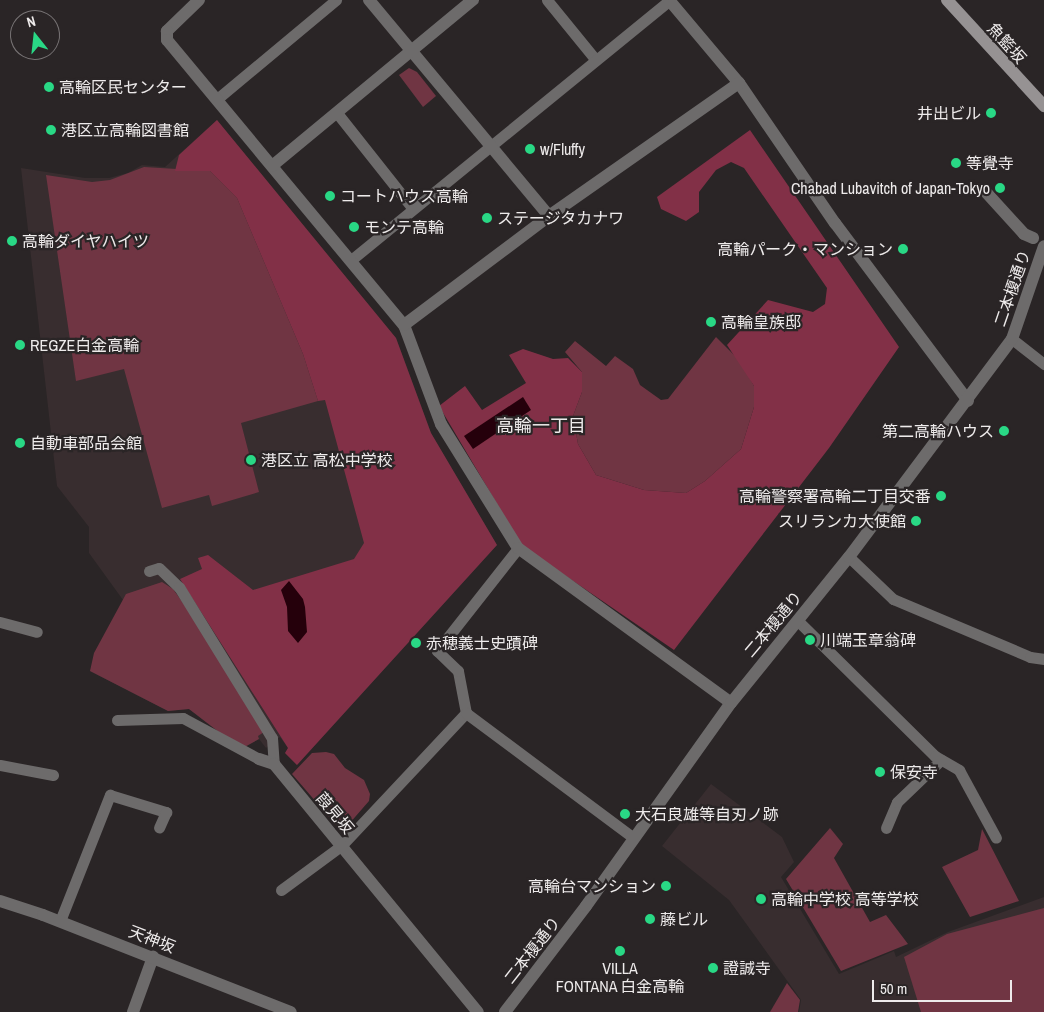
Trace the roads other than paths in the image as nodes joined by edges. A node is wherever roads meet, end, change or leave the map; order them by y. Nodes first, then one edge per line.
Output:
1 (199, 0) edge
2 (336, 0) edge
3 (369, 0) edge
4 (473, 0) edge
5 (547, 0) edge
6 (669, 0) edge
7 (947, 0) edge
8 (413, 51) junction
9 (596, 60) junction
10 (739, 83) junction
11 (217, 99) junction
12 (1044, 106) edge
13 (337, 113) junction
14 (490, 145) junction
15 (272, 166) junction
16 (984, 190) dead end
17 (412, 209) junction
18 (549, 216) junction
19 (1033, 238) dead end
20 (1044, 246) edge
21 (351, 260) junction
22 (404, 325) junction
23 (1012, 339) junction
24 (1044, 364) edge
25 (968, 401) junction
26 (518, 548) junction
27 (849, 557) junction
28 (149, 571) dead end
29 (798, 620) junction
30 (0, 622) edge
31 (37, 632) dead end
32 (1044, 659) edge
33 (731, 702) junction
34 (466, 713) junction
35 (117, 720) dead end
36 (259, 758) joint
37 (941, 760) junction
38 (274, 764) junction
39 (5, 766) edge
40 (53, 775) dead end
41 (159, 828) dead end
42 (886, 828) dead end
43 (634, 838) junction
44 (996, 838) dead end
45 (341, 846) junction
46 (281, 890) dead end
47 (0, 901) edge
48 (60, 921) junction
49 (153, 957) junction
50 (133, 1012) edge
51 (291, 1012) edge
52 (478, 1012) edge
53 (505, 1012) edge

1 - 11 street
2 - 11 lane
3 - 8 street
4 - 8 street
5 - 9 lane
6 - 9 lane
6 - 10 street
7 - 12 main road, 魚籃坂
8 - 13 street
8 - 14 street
9 - 14 lane
10 - 18 street
10 - 25 street
11 - 15 street
13 - 15 street
13 - 17 lane
14 - 17 lane
14 - 18 street
15 - 21 street
16 - 19 street
17 - 21 lane
18 - 22 street
20 - 23 street, 二本榎通り
21 - 22 street
22 - 26 street
23 - 24 lane
23 - 25 street, 二本榎通り
25 - 27 street, 二本榎通り
26 - 33 street
26 - 34 lane
27 - 29 street, 二本榎通り
27 - 32 lane
28 - 38 lane
29 - 33 street, 二本榎通り
29 - 37 lane
30 - 31 lane
33 - 43 street, 二本榎通り
34 - 43 lane
34 - 45 lane
35 - 36 lane, 葭見坂
36 - 38 street, 葭見坂
37 - 42 lane
37 - 44 lane
38 - 45 street, 葭見坂
39 - 40 lane
41 - 48 lane
43 - 53 street, 二本榎通り
45 - 46 lane
45 - 52 street, 葭見坂
47 - 48 street, 天神坂
48 - 49 street, 天神坂
49 - 50 street
49 - 51 street, 天神坂

